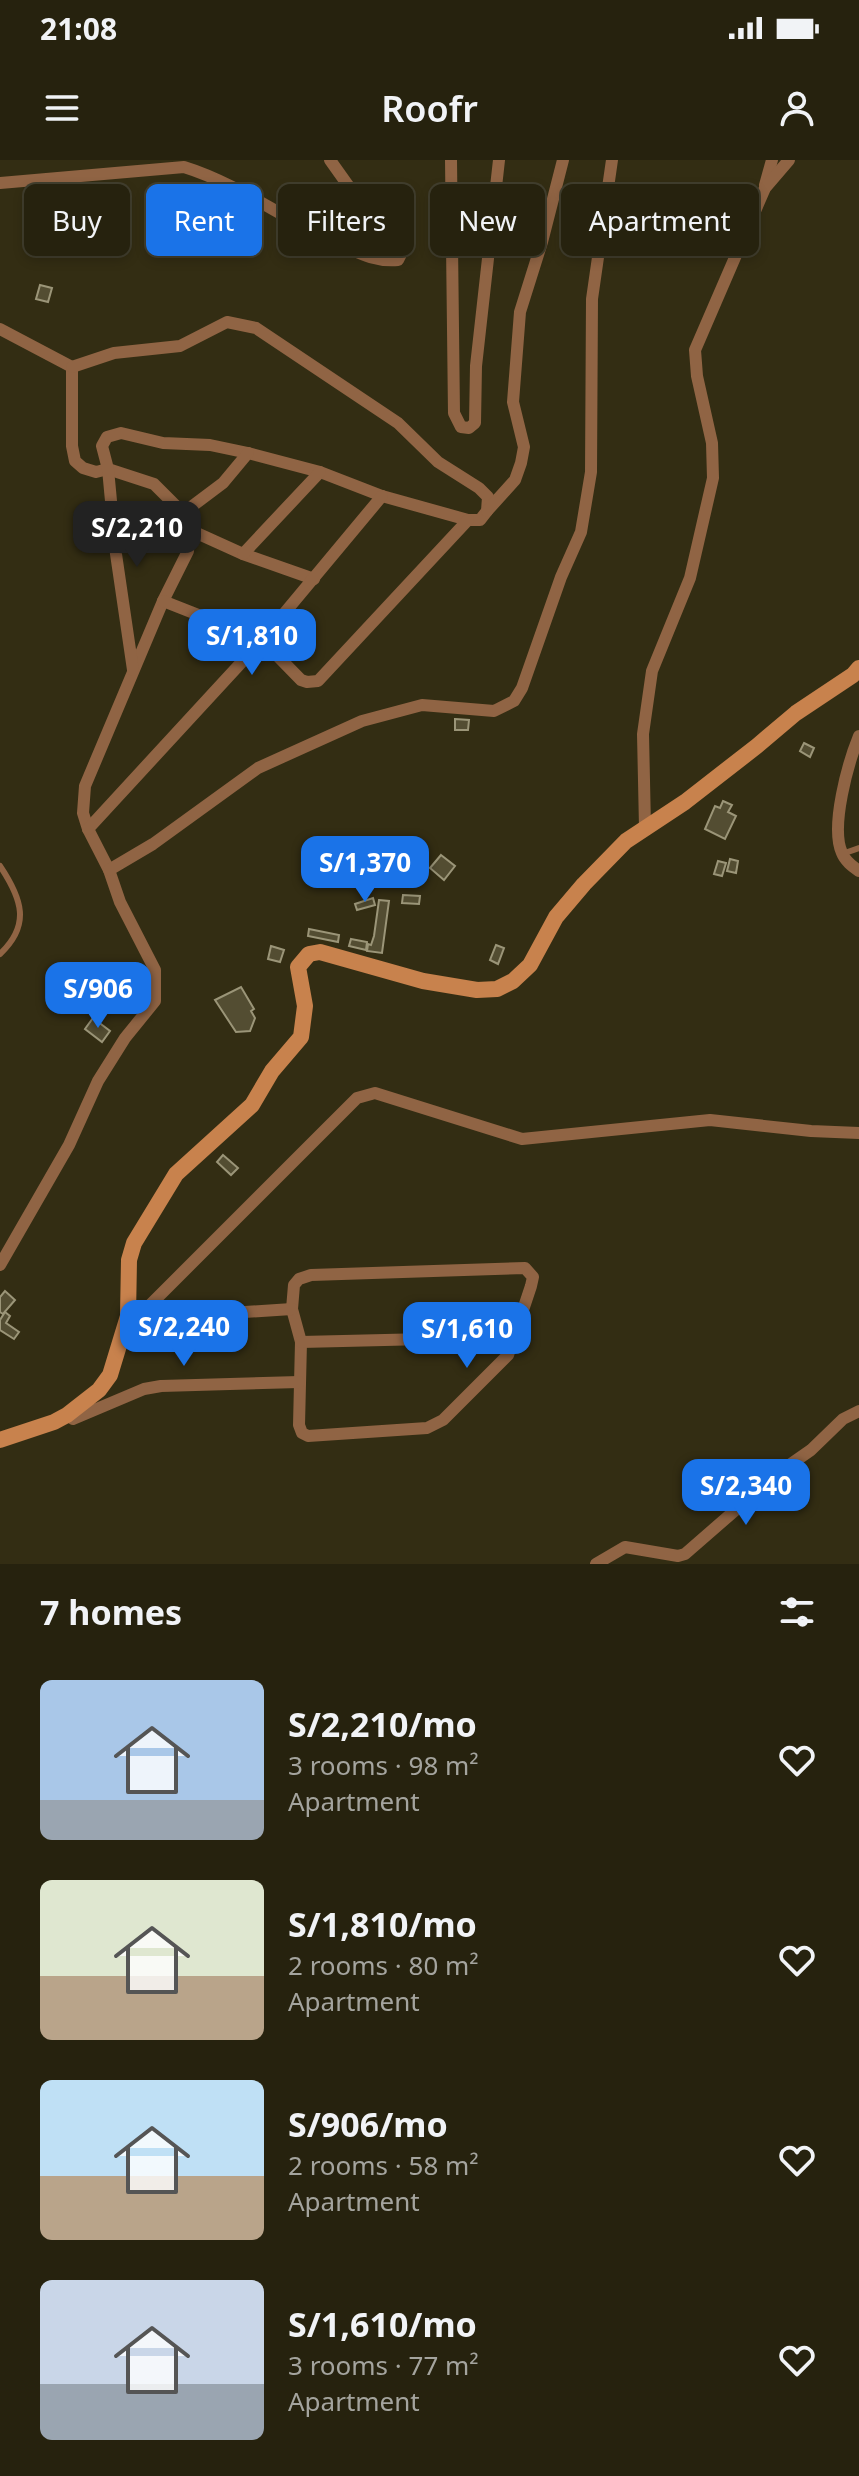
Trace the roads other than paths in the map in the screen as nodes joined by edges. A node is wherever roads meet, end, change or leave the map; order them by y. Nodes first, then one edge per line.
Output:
1 (330, 160) edge
2 (451, 160) edge
3 (499, 160) edge
4 (563, 160) edge
5 (612, 160) edge
6 (772, 160) edge
7 (789, 160) edge
8 (0, 183) edge
9 (765, 188) junction
10 (0, 329) edge
11 (72, 367) junction
12 (248, 453) junction
13 (108, 469) junction
14 (320, 472) junction
15 (382, 496) junction
16 (487, 511) junction
17 (183, 513) junction
18 (468, 520) junction
19 (190, 530) junction
20 (243, 554) junction
21 (314, 579) junction
22 (163, 601) junction
23 (262, 640) junction
24 (859, 668) edge
25 (133, 673) junction
26 (859, 736) edge
27 (645, 827) junction
28 (88, 829) junction
29 (859, 848) edge
30 (842, 854) junction
31 (0, 866) edge
32 (109, 870) junction
33 (859, 871) edge
34 (0, 954) edge
35 (859, 1133) edge
36 (0, 1265) edge
37 (292, 1309) junction
38 (134, 1316) junction
39 (515, 1337) junction
40 (301, 1342) junction
41 (299, 1382) junction
42 (859, 1411) edge
43 (67, 1415) junction
44 (0, 1440) edge
45 (596, 1564) edge

1 - 8 street
2 - 3 street
4 - 16 street
5 - 32 street
6 - 9 street
7 - 9 street
9 - 27 street
10 - 11 street
11 - 13 street
11 - 16 street
12 - 13 street
12 - 14 street
12 - 17 street
13 - 17 street
13 - 25 street
14 - 15 street
14 - 20 street
15 - 18 street
15 - 21 street
16 - 18 street
17 - 19 street
18 - 23 street
19 - 20 street
19 - 22 street
20 - 21 street
21 - 23 street
22 - 23 street
22 - 25 street
23 - 28 street
24 - 27 main road
25 - 28 street
26 - 30 street
27 - 38 main road
28 - 32 street
29 - 30 lane
30 - 33 street
31 - 34 lane
32 - 36 street
35 - 38 street
37 - 38 street
37 - 39 street
37 - 40 street
38 - 43 main road
39 - 40 street
39 - 41 street
40 - 41 street
41 - 43 street
42 - 45 street
43 - 44 main road

